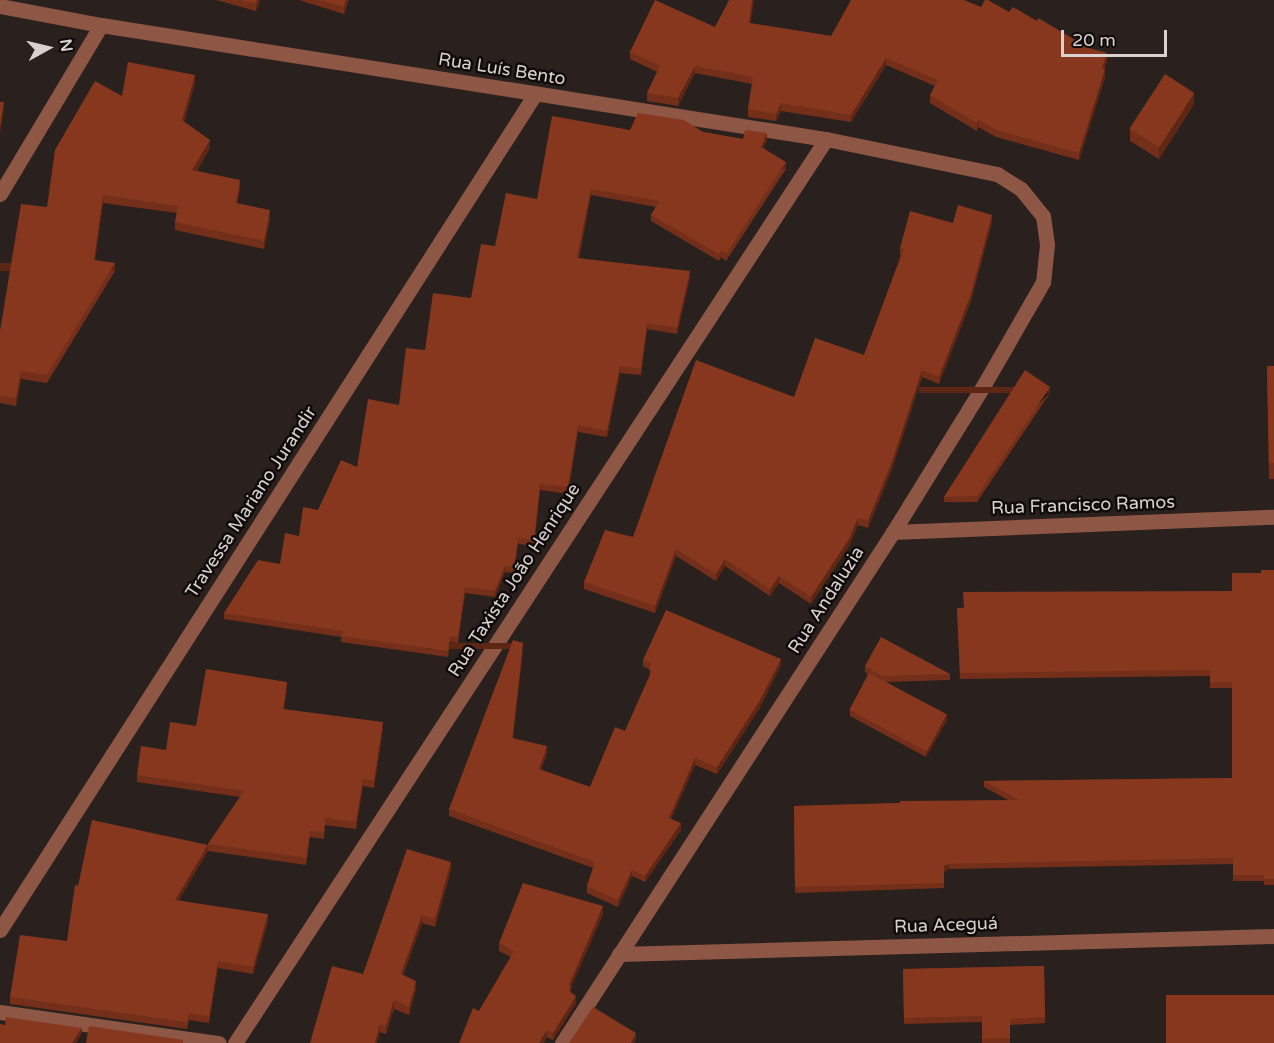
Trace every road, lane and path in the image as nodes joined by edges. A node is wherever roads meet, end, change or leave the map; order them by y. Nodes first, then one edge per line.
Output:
1 (0, 6) edge
2 (101, 25) junction
3 (535, 94) junction
4 (826, 139) junction
5 (997, 174) joint
6 (0, 194) edge
7 (1274, 517) edge
8 (893, 532) junction
9 (0, 930) edge
10 (1274, 936) edge
11 (619, 954) junction
12 (0, 1012) edge
13 (219, 1043) edge
14 (235, 1043) edge
15 (562, 1043) edge

1 - 2 street, Rua Luís Bento
2 - 3 street, Rua Luís Bento
2 - 6 street
3 - 4 street, Rua Luís Bento
3 - 9 street, Travessa Mariano Jurandir
4 - 5 street, Rua Luís Bento
4 - 14 street, Rua Taxista João Henrique
5 - 8 street, Rua Andaluzia
7 - 8 street, Rua Francisco Ramos
8 - 11 street, Rua Andaluzia
10 - 11 street, Rua Aceguá
11 - 15 street, Rua Andaluzia
12 - 13 street

